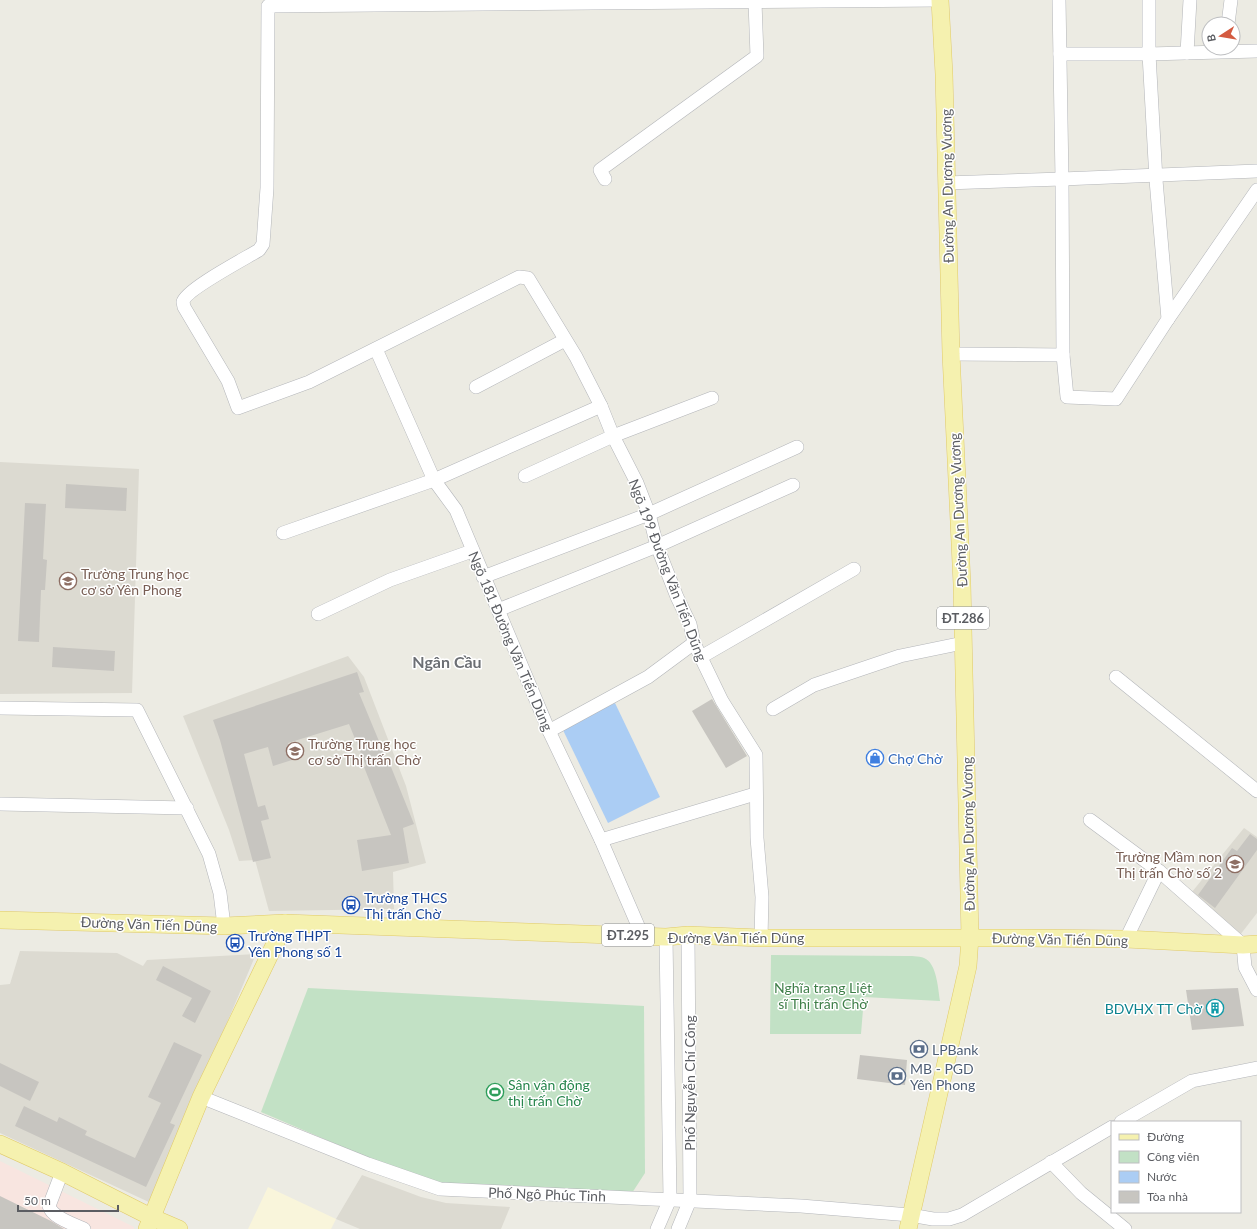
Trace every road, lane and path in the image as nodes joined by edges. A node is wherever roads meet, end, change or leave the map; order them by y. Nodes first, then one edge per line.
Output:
1 (939, 0) edge
2 (1059, 0) edge
3 (1149, 0) edge
4 (1190, 0) edge
5 (1230, 0) edge
6 (755, 2) junction
7 (1229, 16) edge
8 (1241, 51) edge
9 (1201, 52) edge
10 (1257, 52) edge
11 (1187, 53) junction
12 (1060, 54) junction
13 (1149, 54) junction
14 (1257, 171) edge
15 (1156, 175) junction
16 (605, 178) dead end
17 (1062, 179) junction
18 (946, 183) junction
19 (1257, 190) edge
20 (1168, 319) junction
21 (565, 340) junction
22 (376, 349) junction
23 (951, 354) junction
24 (1063, 355) junction
25 (476, 387) dead end
26 (712, 398) dead end
27 (601, 406) junction
28 (614, 436) junction
29 (797, 447) dead end
30 (525, 476) dead end
31 (434, 480) junction
32 (793, 485) dead end
33 (649, 514) junction
34 (283, 533) dead end
35 (657, 546) junction
36 (472, 551) junction
37 (854, 569) dead end
38 (483, 577) junction
39 (498, 610) junction
40 (318, 614) dead end
41 (694, 643) junction
42 (963, 643) junction
43 (701, 658) junction
44 (1116, 677) dead end
45 (0, 708) edge
46 (773, 709) dead end
47 (549, 731) junction
48 (1257, 791) edge
49 (756, 794) junction
50 (0, 804) edge
51 (187, 808) junction
52 (1090, 820) dead end
53 (602, 840) junction
54 (1159, 871) junction
55 (0, 920) edge
56 (285, 923) junction
57 (224, 926) junction
58 (688, 935) junction
59 (642, 936) junction
60 (666, 937) junction
61 (970, 937) junction
62 (761, 938) junction
63 (1126, 939) junction
64 (1250, 945) edge
65 (1257, 990) edge
66 (1257, 1068) edge
67 (200, 1097) junction
68 (1123, 1121) edge
69 (1111, 1128) edge
70 (0, 1144) edge
71 (1051, 1162) junction
72 (62, 1172) junction
73 (670, 1199) junction
74 (690, 1200) junction
75 (909, 1222) edge
76 (149, 1223) edge
77 (84, 1229) edge
78 (179, 1229) edge
79 (657, 1229) edge
80 (678, 1229) edge
81 (1125, 1229) edge

1 - 6 street
1 - 18 main road, Đường An Dương Vương / ĐT.286
2 - 12 street
3 - 13 street
4 - 11 street
5 - 7 street
6 - 16 street
6 - 22 street
8 - 10 street
9 - 11 street
11 - 13 street
12 - 13 street
12 - 17 street
13 - 15 street
14 - 15 street
15 - 17 street
15 - 20 street
17 - 18 street
17 - 24 street
18 - 23 main road, Đường An Dương Vương / ĐT.286
19 - 20 street
20 - 24 street
21 - 22 street, Ngõ 199 Đường Văn Tiến Dũng
21 - 25 street
21 - 27 street, Ngõ 199 Đường Văn Tiến Dũng
22 - 31 street, Ngõ 181 Đường Văn Tiến Dũng
23 - 24 street
23 - 42 main road, Đường An Dương Vương / ĐT.286
26 - 28 street
27 - 28 street, Ngõ 199 Đường Văn Tiến Dũng
27 - 31 street
28 - 30 street
28 - 33 street, Ngõ 199 Đường Văn Tiến Dũng
29 - 33 street
31 - 34 street
31 - 36 street, Ngõ 181 Đường Văn Tiến Dũng
32 - 35 street
33 - 35 street, Ngõ 199 Đường Văn Tiến Dũng
33 - 38 street
35 - 39 street
35 - 41 street, Ngõ 199 Đường Văn Tiến Dũng
36 - 38 street, Ngõ 181 Đường Văn Tiến Dũng
36 - 40 street
37 - 43 street
38 - 39 street, Ngõ 181 Đường Văn Tiến Dũng
39 - 47 street, Ngõ 181 Đường Văn Tiến Dũng
41 - 43 street, Ngõ 199 Đường Văn Tiến Dũng
41 - 47 street
42 - 46 street
42 - 61 main road, Đường An Dương Vương / ĐT.286
43 - 49 street, Ngõ 199 Đường Văn Tiến Dũng
44 - 48 street
45 - 51 street
47 - 53 street, Ngõ 181 Đường Văn Tiến Dũng
49 - 53 street
49 - 62 street, Ngõ 199 Đường Văn Tiến Dũng
50 - 51 street
51 - 57 street
52 - 54 street
53 - 59 street, Ngõ 181 Đường Văn Tiến Dũng
54 - 63 street
54 - 64 street
55 - 57 main road, Đường Văn Tiến Dũng / ĐT.295
56 - 57 main road, Đường Văn Tiến Dũng / ĐT.295
56 - 59 main road, Đường Văn Tiến Dũng / ĐT.295
56 - 67 main road
58 - 60 main road, Đường Văn Tiến Dũng / ĐT.295
58 - 62 main road, Đường Văn Tiến Dũng / ĐT.295
58 - 74 street, Phố Nguyễn Chí Công
59 - 60 main road, Đường Văn Tiến Dũng / ĐT.295
60 - 73 street, Phố Nguyễn Chí Công
61 - 62 main road, Đường Văn Tiến Dũng / ĐT.295
61 - 63 main road, Đường Văn Tiến Dũng / ĐT.295
61 - 75 main road, Đường An Dương Vương / ĐT.286
63 - 64 main road, Đường Văn Tiến Dũng / ĐT.295
64 - 65 street
66 - 68 street
67 - 73 street, Phố Ngô Phúc Tinh
67 - 76 main road
69 - 71 street, Phố Ngô Phúc Tinh
70 - 72 main road
71 - 75 street, Phố Ngô Phúc Tinh
71 - 81 street
72 - 76 main road
72 - 77 street
73 - 74 street, Phố Ngô Phúc Tinh
73 - 79 street, Phố Nguyễn Chí Công
74 - 75 street, Phố Ngô Phúc Tinh
74 - 80 street, Phố Nguyễn Chí Công
76 - 78 main road

